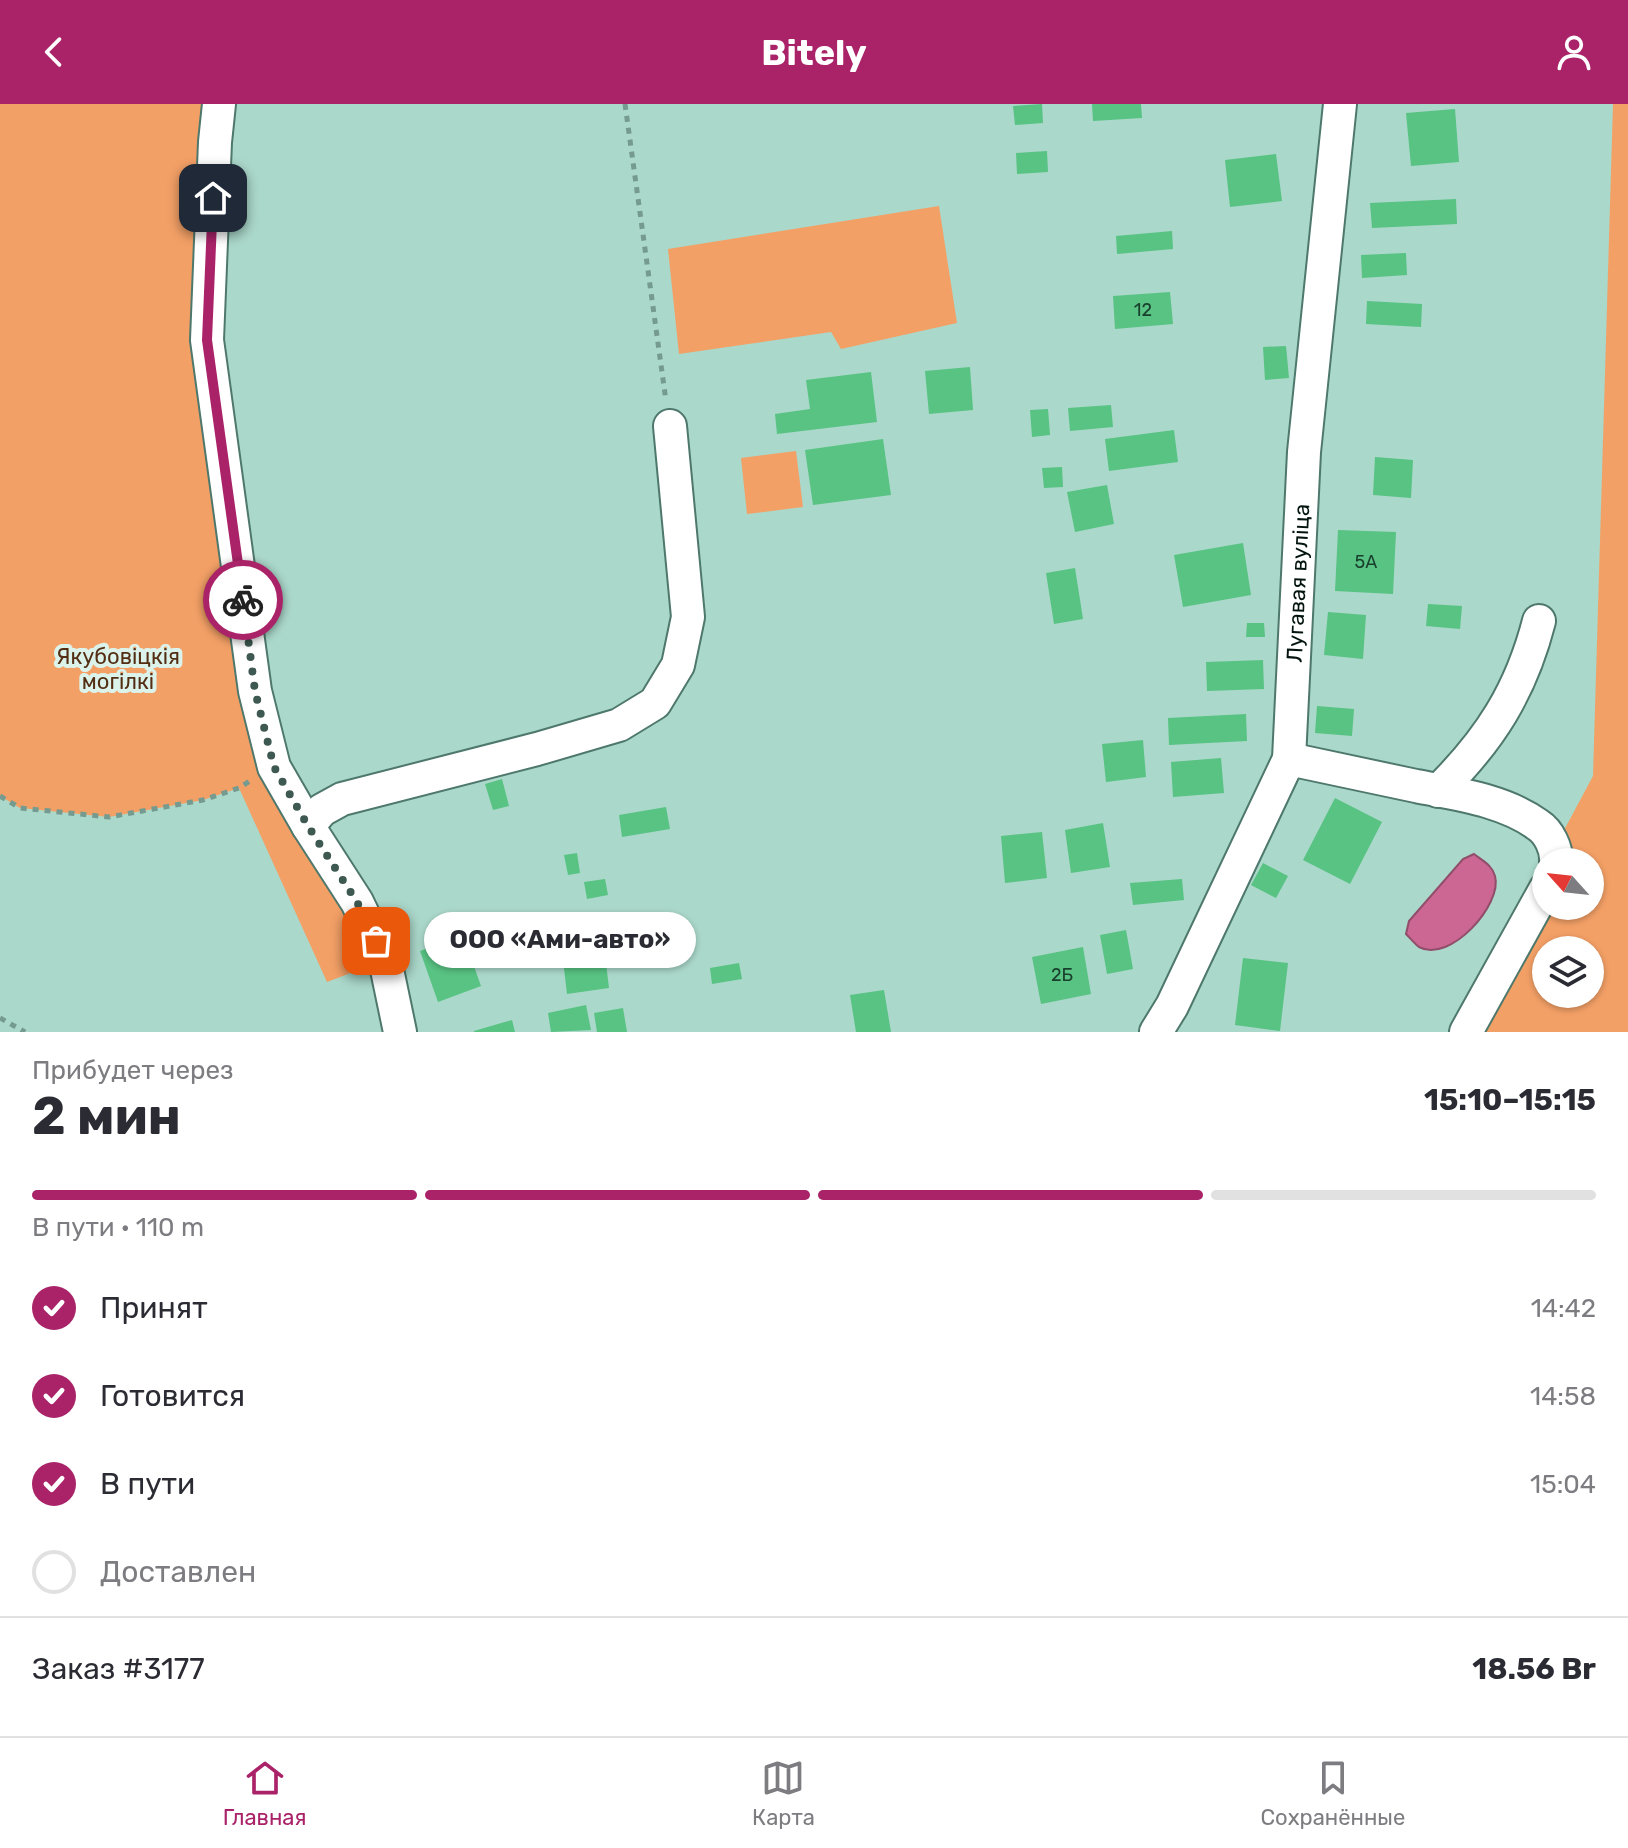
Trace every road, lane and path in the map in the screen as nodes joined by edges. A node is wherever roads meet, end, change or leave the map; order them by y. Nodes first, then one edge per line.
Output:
1 (219, 104) edge
2 (625, 104) edge
3 (1340, 104) edge
4 (670, 426) joint
5 (1539, 621) dead end
6 (1289, 759) junction
7 (274, 767) junction
8 (1438, 791) junction
9 (0, 796) edge
10 (308, 826) junction
11 (1553, 848) edge
12 (1532, 913) edge
13 (0, 1018) edge
14 (25, 1032) edge
15 (400, 1032) edge
16 (1156, 1032) edge
17 (1466, 1032) edge

1 - 7 street
2 - 4 path
3 - 6 street, Лугавая вуліца
4 - 10 street
5 - 8 street
6 - 8 street
6 - 16 street, Лугавая вуліца
7 - 9 path
7 - 10 street
8 - 11 street
10 - 15 street
12 - 17 street
13 - 14 path

